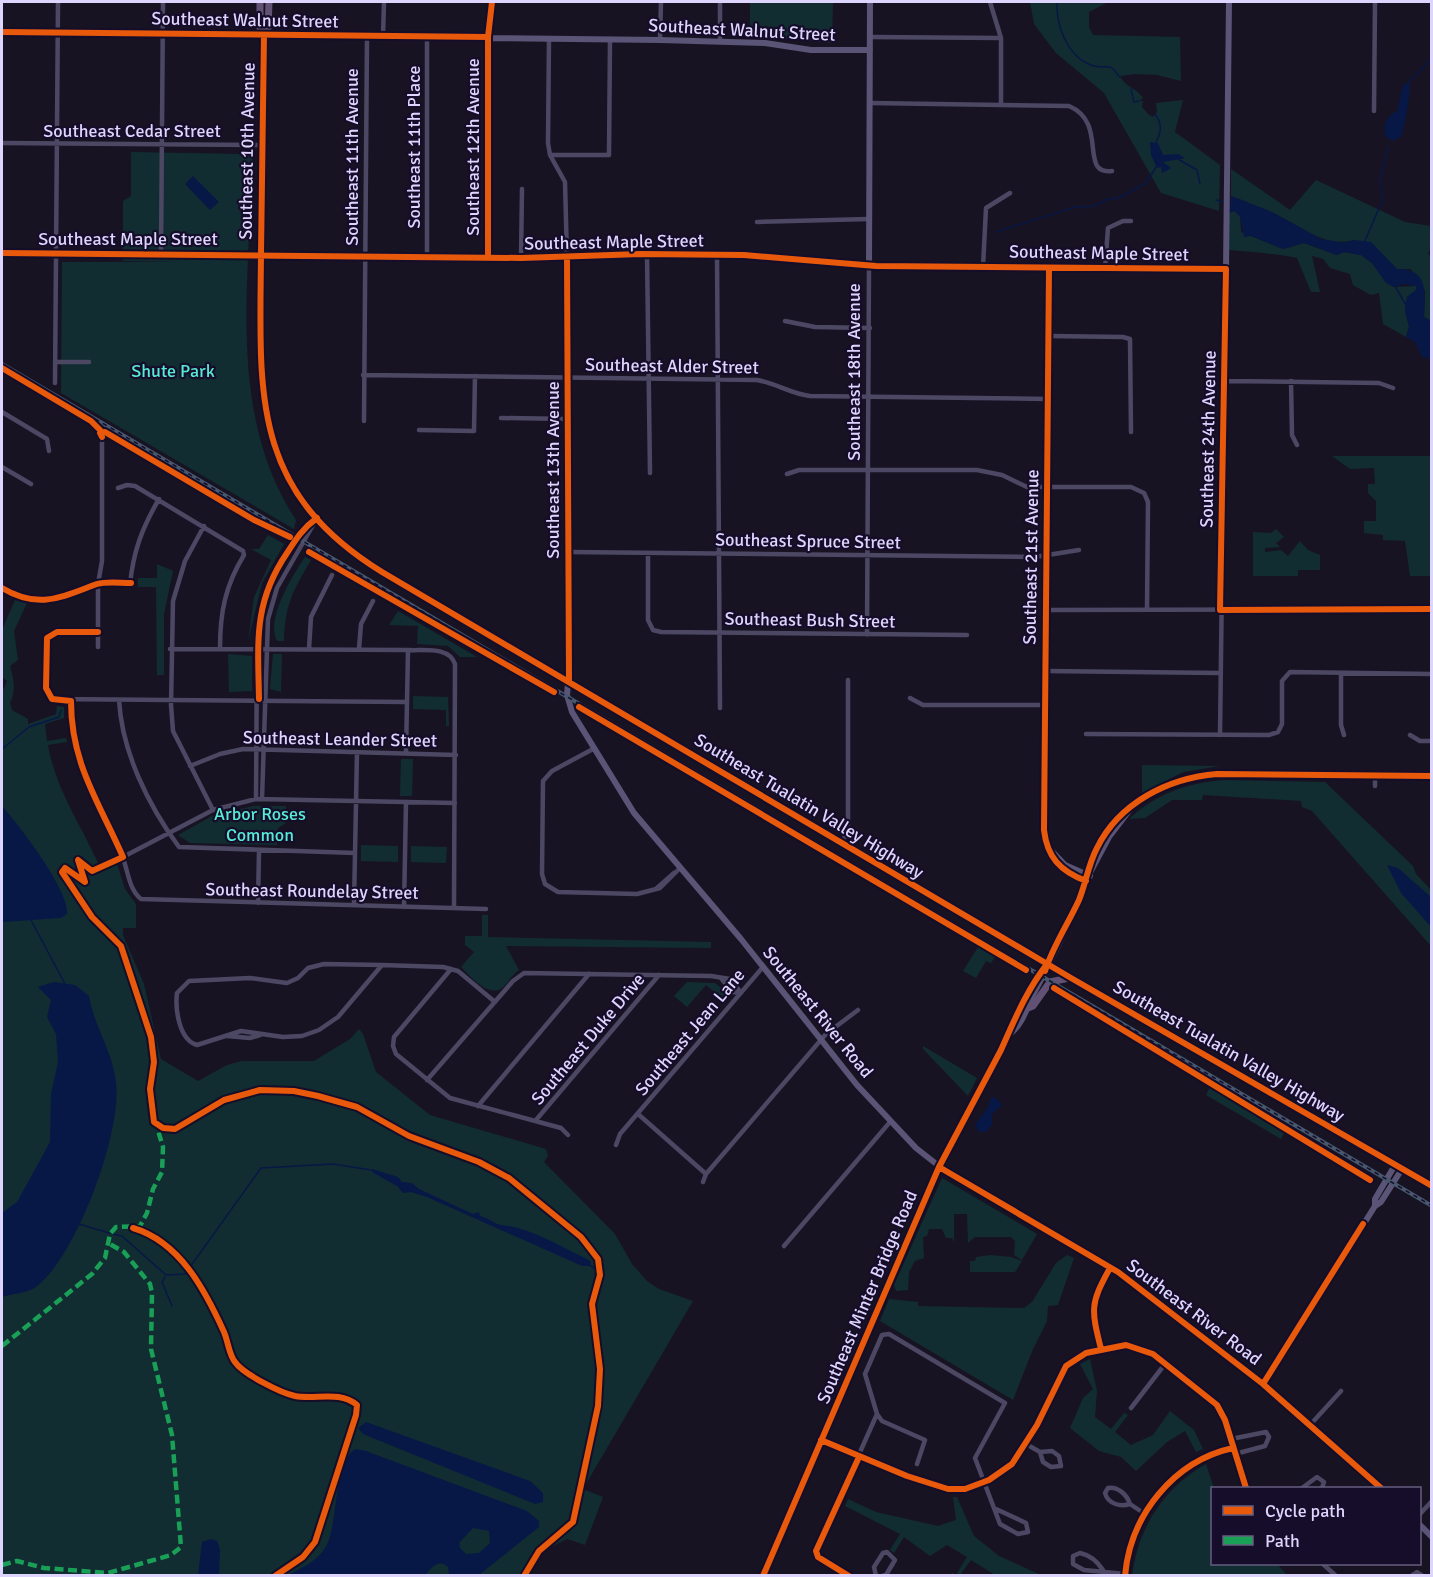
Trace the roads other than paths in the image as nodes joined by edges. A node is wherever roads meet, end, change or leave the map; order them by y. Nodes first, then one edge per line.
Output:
1 (58, 2) edge
2 (163, 2) edge
3 (260, 2) edge
4 (269, 2) edge
5 (384, 2) edge
6 (492, 2) edge
7 (661, 2) edge
8 (720, 2) edge
9 (870, 2) edge
10 (990, 2) edge
11 (1229, 2) edge
12 (1375, 2) edge
13 (2, 32) edge
14 (58, 33) junction
15 (162, 34) junction
16 (264, 35) junction
17 (367, 36) junction
18 (383, 36) junction
19 (427, 37) junction
20 (488, 37) junction
21 (870, 37) junction
22 (1001, 38) junction
23 (549, 39) junction
24 (610, 39) junction
25 (660, 40) junction
26 (720, 41) junction
27 (870, 50) junction
28 (870, 103) junction
29 (1001, 104) junction
30 (1374, 111) dead end
31 (2, 143) edge
32 (56, 144) junction
33 (161, 145) junction
34 (262, 146) junction
35 (550, 155) junction
36 (1112, 171) dead end
37 (522, 189) dead end
38 (1010, 192) dead end
39 (869, 219) junction
40 (1131, 221) dead end
41 (758, 222) dead end
42 (55, 253) junction
43 (2, 254) edge
44 (160, 254) junction
45 (647, 254) junction
46 (261, 255) junction
47 (717, 255) junction
48 (365, 257) junction
49 (427, 257) junction
50 (488, 257) junction
51 (521, 258) junction
52 (567, 258) junction
53 (869, 266) junction
54 (983, 267) junction
55 (1049, 268) junction
56 (1105, 268) junction
57 (1226, 269) junction
58 (785, 321) dead end
59 (870, 328) junction
60 (1049, 336) junction
61 (55, 362) junction
62 (89, 362) dead end
63 (261, 375) joint
64 (363, 375) junction
65 (475, 376) junction
66 (568, 377) junction
67 (648, 379) junction
68 (719, 379) junction
69 (1224, 381) junction
70 (1291, 381) junction
71 (55, 383) dead end
72 (1393, 388) dead end
73 (870, 397) junction
74 (1048, 399) junction
75 (2, 412) edge
76 (501, 418) dead end
77 (568, 419) junction
78 (364, 422) dead end
79 (419, 430) dead end
80 (1131, 432) dead end
81 (102, 437) dead end
82 (1297, 445) dead end
83 (49, 451) dead end
84 (2, 467) edge
85 (869, 470) junction
86 (650, 473) dead end
87 (787, 474) dead end
88 (31, 484) dead end
89 (118, 488) dead end
90 (1047, 488) junction
91 (159, 499) junction
92 (317, 518) junction
93 (204, 526) junction
94 (1079, 550) dead end
95 (569, 552) junction
96 (648, 553) junction
97 (719, 553) junction
98 (1046, 555) junction
99 (868, 556) junction
100 (332, 575) dead end
101 (98, 584) junction
102 (130, 585) dead end
103 (2, 588) edge
104 (373, 601) dead end
105 (1431, 609) edge
106 (1046, 610) junction
107 (1148, 610) junction
108 (1220, 610) junction
109 (92, 632) dead end
110 (720, 633) junction
111 (867, 635) junction
112 (967, 635) dead end
113 (98, 647) dead end
114 (170, 648) junction
115 (220, 648) junction
116 (257, 648) junction
117 (266, 648) junction
118 (309, 649) junction
119 (359, 649) junction
120 (408, 650) junction
121 (1045, 671) junction
122 (1341, 673) junction
123 (1220, 674) junction
124 (1431, 674) edge
125 (848, 680) dead end
126 (569, 681) junction
127 (910, 698) dead end
128 (171, 699) junction
129 (262, 699) junction
130 (120, 700) junction
131 (71, 701) junction
132 (407, 702) junction
133 (1044, 705) junction
134 (720, 708) dead end
135 (1086, 734) dead end
136 (1220, 735) junction
137 (1344, 735) dead end
138 (1410, 735) dead end
139 (1431, 741) edge
140 (593, 749) junction
141 (257, 750) junction
142 (263, 750) junction
143 (357, 752) junction
144 (406, 753) junction
145 (456, 755) junction
146 (190, 766) junction
147 (1375, 776) junction
148 (1431, 776) edge
149 (1375, 786) dead end
150 (259, 799) junction
151 (355, 801) junction
152 (406, 802) junction
153 (455, 803) junction
154 (213, 810) junction
155 (169, 833) junction
156 (842, 843) junction
157 (259, 851) junction
158 (355, 853) junction
159 (123, 857) junction
160 (680, 868) junction
161 (1087, 877) junction
162 (258, 903) junction
163 (354, 905) junction
164 (404, 907) junction
165 (454, 908) junction
166 (486, 909) dead end
167 (1048, 963) junction
168 (382, 965) junction
169 (763, 967) junction
170 (451, 969) junction
171 (589, 974) junction
172 (660, 975) junction
173 (1071, 978) junction
174 (741, 993) junction
175 (495, 1002) junction
176 (1028, 1008) junction
177 (858, 1010) dead end
178 (1008, 1035) junction
179 (822, 1040) junction
180 (427, 1080) junction
181 (478, 1106) junction
182 (638, 1114) junction
183 (536, 1120) junction
184 (890, 1122) junction
185 (568, 1135) dead end
186 (616, 1145) dead end
187 (1395, 1165) junction
188 (939, 1167) junction
189 (1402, 1169) junction
190 (706, 1174) junction
191 (704, 1182) dead end
192 (1431, 1186) edge
193 (1374, 1206) junction
194 (784, 1246) dead end
195 (1110, 1268) junction
196 (1101, 1349) junction
197 (1165, 1364) junction
198 (1263, 1384) junction
199 (1341, 1391) dead end
200 (1131, 1408) dead end
201 (877, 1414) junction
202 (1310, 1425) junction
203 (1231, 1439) junction
204 (821, 1440) junction
205 (1026, 1444) junction
206 (1233, 1448) junction
207 (1040, 1452) junction
208 (1235, 1454) junction
209 (859, 1456) junction
210 (917, 1464) dead end
211 (983, 1483) junction
212 (1246, 1487) edge
213 (1303, 1487) edge
214 (1322, 1487) edge
215 (1380, 1487) edge
216 (1431, 1501) edge
217 (1130, 1504) junction
218 (996, 1509) junction
219 (1421, 1513) edge
220 (1146, 1514) junction
221 (1325, 1565) edge
222 (1332, 1565) edge
223 (1329, 1569) junction
224 (1103, 1570) junction
225 (1125, 1574) edge
226 (763, 1575) edge
227 (849, 1575) edge
228 (877, 1575) edge
229 (882, 1575) edge
230 (1336, 1575) edge
231 (1411, 1575) edge
232 (1423, 1575) edge

1 - 14 street
2 - 15 street
3 - 16 main road, Southeast 10th Avenue
4 - 16 main road, Southeast 10th Avenue
5 - 18 street
6 - 20 street, Southeast 12th Avenue
7 - 25 street
8 - 26 street
9 - 21 street, Southeast 18th Avenue
10 - 22 street
11 - 57 street, Southeast 24th Avenue
12 - 30 street
13 - 14 street, Southeast Walnut Street
14 - 15 street, Southeast Walnut Street
14 - 32 street
15 - 16 street, Southeast Walnut Street
15 - 33 street
16 - 17 street, Southeast Walnut Street
16 - 34 main road, Southeast 10th Avenue
17 - 18 street, Southeast Walnut Street
17 - 48 street, Southeast 11th Avenue
18 - 19 street, Southeast Walnut Street
19 - 20 street, Southeast Walnut Street
19 - 49 street, Southeast 11th Place
20 - 23 street, Southeast Walnut Street
20 - 50 street, Southeast 12th Avenue
21 - 22 street
21 - 27 street, Southeast 18th Avenue
22 - 29 street
23 - 24 street, Southeast Walnut Street
23 - 35 street, Southeast 13th Avenue
24 - 25 street, Southeast Walnut Street
24 - 35 street
25 - 26 street, Southeast Walnut Street
26 - 27 street, Southeast Walnut Street
27 - 28 street, Southeast 18th Avenue
28 - 29 street
28 - 39 street, Southeast 18th Avenue
29 - 36 street
31 - 32 street, Southeast Cedar Street
32 - 33 street, Southeast Cedar Street
32 - 42 street
33 - 34 street, Southeast Cedar Street
33 - 44 street
34 - 46 main road, Southeast 10th Avenue
35 - 52 street, Southeast 13th Avenue
37 - 51 street
38 - 54 street
39 - 41 street
39 - 53 street, Southeast 18th Avenue
40 - 56 street, Southeast Maple Street
42 - 43 street, Southeast Maple Street
42 - 44 street, Southeast Maple Street
42 - 61 street
44 - 46 street, Southeast Maple Street
45 - 47 street, Southeast Maple Street
45 - 52 street, Southeast Maple Street
45 - 67 street
46 - 48 street, Southeast Maple Street
46 - 63 main road, Southeast 10th Avenue
47 - 53 street, Southeast Maple Street
47 - 68 street
48 - 49 street, Southeast Maple Street
48 - 64 street, Southeast 11th Avenue
49 - 50 street, Southeast Maple Street
50 - 51 street, Southeast Maple Street
51 - 52 street, Southeast Maple Street
52 - 66 street, Southeast 13th Avenue
53 - 54 street, Southeast Maple Street
53 - 59 street, Southeast 18th Avenue
54 - 55 street, Southeast Maple Street
55 - 56 street, Southeast Maple Street
55 - 60 street, Southeast 21st Avenue
56 - 57 street, Southeast Maple Street
57 - 69 street, Southeast 24th Avenue
58 - 59 street
59 - 73 street, Southeast 18th Avenue
60 - 74 street, Southeast 21st Avenue
60 - 80 street
61 - 62 street
61 - 71 street
63 - 92 main road, Southeast Tualatin Valley Highway
64 - 65 street, Southeast Alder Street
64 - 78 street, Southeast 11th Avenue
65 - 66 street, Southeast Alder Street
65 - 79 street
66 - 67 street, Southeast Alder Street
66 - 77 street, Southeast 13th Avenue
67 - 68 street, Southeast Alder Street
67 - 86 street
68 - 73 street, Southeast Alder Street
68 - 97 street
69 - 70 street
69 - 108 street, Southeast 24th Avenue
70 - 72 street
70 - 82 street
73 - 74 street, Southeast Alder Street
73 - 85 street, Southeast 18th Avenue
74 - 90 street, Southeast 21st Avenue
75 - 83 street
76 - 77 street
77 - 95 street, Southeast 13th Avenue
81 - 101 street
84 - 88 street
85 - 87 street
85 - 90 street
85 - 99 street, Southeast 18th Avenue
89 - 91 street
90 - 98 street, Southeast 21st Avenue
90 - 107 street
91 - 93 street
91 - 102 street
92 - 116 street
92 - 117 street
92 - 126 main road, Southeast Tualatin Valley Highway
93 - 114 street
93 - 115 street
94 - 98 street, Southeast Spruce Street
95 - 96 street, Southeast Spruce Street
95 - 126 street, Southeast 13th Avenue
96 - 97 street, Southeast Spruce Street
96 - 110 street, Southeast Bush Street
97 - 99 street, Southeast Spruce Street
97 - 110 street
98 - 99 street, Southeast Spruce Street
98 - 106 street, Southeast 21st Avenue
99 - 111 street, Southeast 18th Avenue
100 - 118 street
101 - 103 street
101 - 113 street
104 - 119 street
105 - 108 street
106 - 107 street
106 - 121 street, Southeast 21st Avenue
107 - 108 street
108 - 123 street, Southeast 24th Avenue
109 - 131 street
110 - 111 street, Southeast Bush Street
110 - 134 street
111 - 112 street, Southeast Bush Street
114 - 115 street
114 - 128 street
115 - 116 street
116 - 117 street
116 - 129 street
117 - 118 street
117 - 129 street
118 - 119 street
119 - 120 street
120 - 132 street
120 - 145 street
121 - 123 street
121 - 133 street, Southeast 21st Avenue
122 - 124 street
122 - 136 street
122 - 137 street
123 - 136 street, Southeast 24th Avenue
125 - 156 street
126 - 140 street, Southeast River Road
126 - 156 main road, Southeast Tualatin Valley Highway
127 - 133 street
128 - 129 street
128 - 130 street
128 - 146 street
129 - 132 street
129 - 141 street
129 - 142 street
130 - 131 street
130 - 155 street
131 - 159 street
132 - 144 street
133 - 161 street, Southeast 21st Avenue
135 - 136 street
138 - 139 street
140 - 160 street, Southeast River Road
140 - 160 street
141 - 142 street, Southeast Leander Street
141 - 146 street, Southeast Leander Street
141 - 150 street
142 - 143 street, Southeast Leander Street
142 - 150 street
143 - 144 street, Southeast Leander Street
143 - 151 street
144 - 145 street, Southeast Leander Street
145 - 153 street
146 - 154 street
147 - 148 street
147 - 149 street
147 - 161 street
150 - 151 street
150 - 154 street
151 - 152 street
151 - 158 street
152 - 153 street
152 - 164 street
153 - 165 street
154 - 155 street
155 - 157 street
155 - 159 street
156 - 167 main road, Southeast Tualatin Valley Highway
157 - 158 street
157 - 162 street
158 - 163 street
159 - 162 street, Southeast Roundelay Street
160 - 169 street, Southeast River Road
161 - 167 street
162 - 163 street, Southeast Roundelay Street
163 - 164 street, Southeast Roundelay Street
164 - 165 street, Southeast Roundelay Street
165 - 166 street, Southeast Roundelay Street
167 - 173 main road, Southeast Tualatin Valley Highway
167 - 176 street, Southeast Minter Bridge Road
167 - 178 street, Southeast Minter Bridge Road
168 - 168 street
168 - 170 street
169 - 174 street, Southeast Jean Lane
169 - 179 street, Southeast River Road
170 - 175 street
170 - 180 street, Southeast Duke Drive
171 - 172 street
171 - 175 street
171 - 181 street
172 - 174 street
172 - 183 street, Southeast Duke Drive
173 - 176 main road
173 - 187 main road, Southeast Tualatin Valley Highway
174 - 182 street, Southeast Jean Lane
175 - 180 street
176 - 178 street, Southeast Minter Bridge Road
177 - 179 street
178 - 188 street, Southeast Minter Bridge Road
179 - 184 street, Southeast River Road
179 - 190 street
180 - 181 street, Southeast Duke Drive
181 - 183 street, Southeast Duke Drive
182 - 186 street, Southeast Jean Lane
182 - 190 street
183 - 185 street, Southeast Duke Drive
184 - 188 street, Southeast River Road
184 - 194 street
187 - 189 main road, Southeast Tualatin Valley Highway
187 - 193 street
188 - 195 street, Southeast River Road
188 - 204 street, Southeast Minter Bridge Road
189 - 192 main road, Southeast Tualatin Valley Highway
189 - 193 street
190 - 191 street
193 - 198 street
195 - 196 street
195 - 198 street, Southeast River Road
196 - 197 street
196 - 205 street
197 - 200 street
197 - 203 street
198 - 202 street, Southeast River Road
199 - 202 street
201 - 209 street
201 - 210 street
201 - 211 street
202 - 215 street, Southeast River Road
203 - 206 street
203 - 208 street
204 - 209 street
204 - 226 street, Southeast Minter Bridge Road
205 - 207 street
205 - 211 street
206 - 208 street
206 - 220 street
207 - 207 street
208 - 212 street
209 - 211 street
209 - 227 street
211 - 218 street
213 - 214 street
216 - 219 street
217 - 217 street
217 - 220 street
218 - 218 street
220 - 225 street
221 - 223 street
222 - 223 street
223 - 230 street
224 - 224 street
224 - 225 street
228 - 229 street
231 - 232 street

